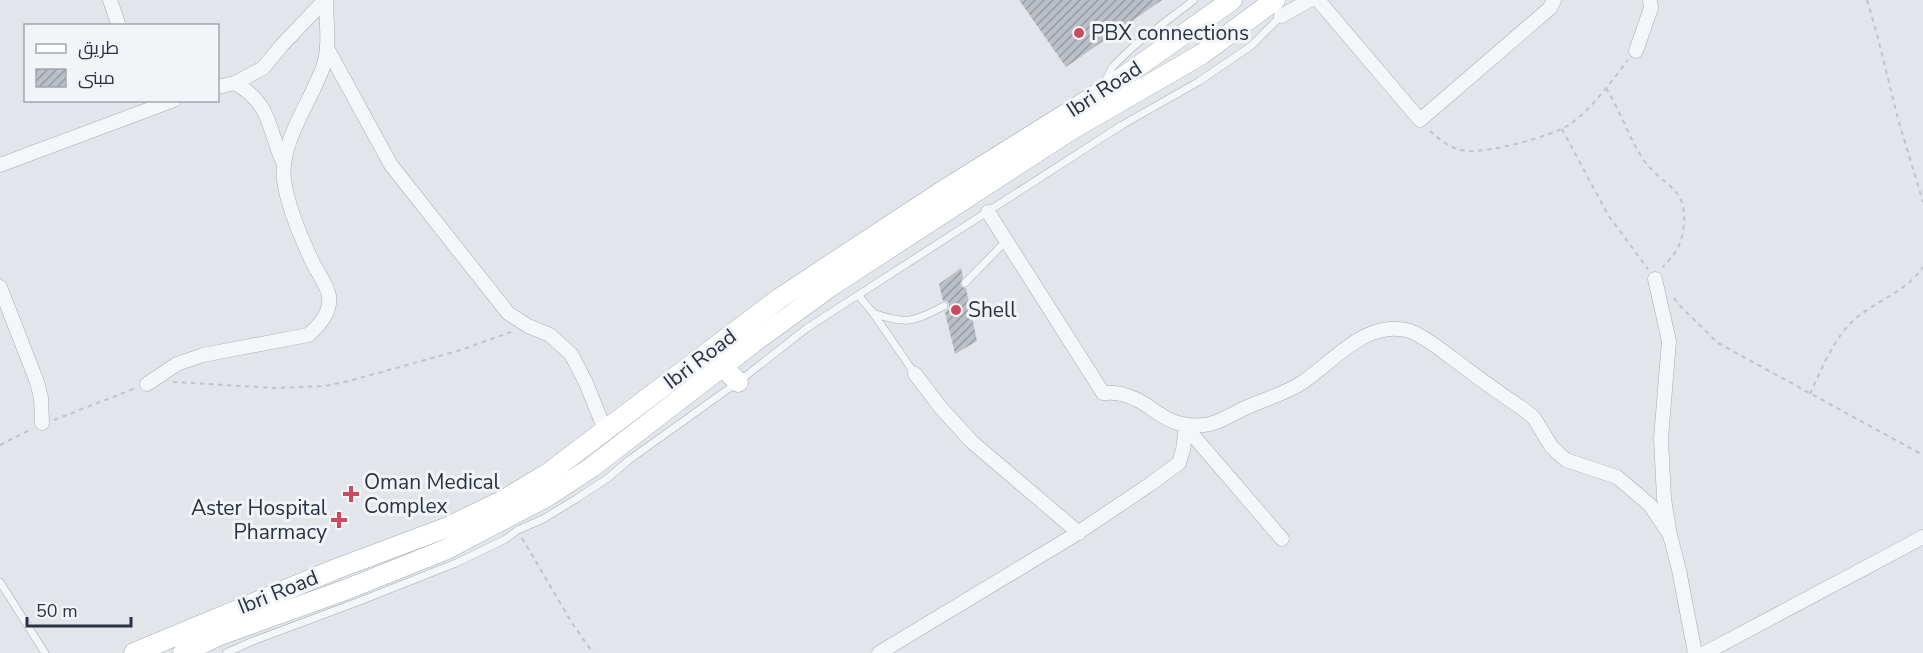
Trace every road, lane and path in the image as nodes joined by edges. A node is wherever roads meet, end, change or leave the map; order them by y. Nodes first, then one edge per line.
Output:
1 (110, 0) edge
2 (326, 0) edge
3 (1194, 0) edge
4 (1232, 0) edge
5 (1245, 0) edge
6 (1310, 0) edge
7 (1318, 0) edge
8 (1554, 0) edge
9 (1650, 0) edge
10 (1867, 0) edge
11 (1278, 8) edge
12 (118, 24) edge
13 (327, 48) junction
14 (1636, 51) joint
15 (1202, 54) junction
16 (235, 83) junction
17 (219, 87) edge
18 (1606, 88) junction
19 (1099, 93) junction
20 (164, 102) edge
21 (148, 105) edge
22 (1420, 120) junction
23 (1562, 129) junction
24 (284, 164) junction
25 (0, 165) edge
26 (1923, 202) edge
27 (988, 212) junction
28 (1007, 240) junction
29 (1923, 267) edge
30 (1655, 279) junction
31 (964, 283) dead end
32 (0, 287) edge
33 (859, 296) junction
34 (944, 306) dead end
35 (873, 312) junction
36 (528, 326) junction
37 (723, 367) junction
38 (915, 374) joint
39 (738, 382) junction
40 (147, 384) junction
41 (1810, 394) junction
42 (42, 423) junction
43 (1185, 427) junction
44 (605, 430) junction
45 (0, 445) edge
46 (1923, 455) edge
47 (518, 530) junction
48 (1079, 532) junction
49 (1670, 535) junction
50 (1923, 537) edge
51 (1282, 539) dead end
52 (0, 582) edge
53 (45, 653) edge
54 (134, 653) edge
55 (183, 653) edge
56 (226, 653) edge
57 (593, 653) edge
58 (879, 653) edge
59 (1695, 653) edge
60 (1705, 653) edge

1 - 12 street
2 - 13 street
2 - 16 street
3 - 19 lane
4 - 19 main road, Ibri Road
5 - 15 main road
6 - 11 street
7 - 22 street
8 - 22 street
9 - 14 street
10 - 26 path
11 - 15 main road, Ibri Road
11 - 27 lane
13 - 24 street
13 - 36 street
14 - 18 path
15 - 37 main road, Ibri Road
16 - 17 street
16 - 24 street
18 - 23 path
18 - 30 path
19 - 44 main road, Ibri Road
20 - 21 street
21 - 25 street
22 - 23 path
23 - 30 path
24 - 40 street
27 - 28 street
27 - 33 lane
28 - 31 lane
28 - 43 street
29 - 41 path
30 - 41 path
30 - 49 street
32 - 42 street
33 - 35 lane
33 - 39 lane
34 - 35 lane
35 - 38 lane
36 - 40 path
36 - 44 street
37 - 39 main road
37 - 55 main road, Ibri Road
38 - 48 street
39 - 47 lane
40 - 42 path
41 - 46 path
42 - 45 path
43 - 48 street
43 - 49 street
43 - 51 street
44 - 54 main road, Ibri Road
47 - 56 lane
47 - 57 path
48 - 58 street
49 - 59 street
50 - 60 street
52 - 53 lane

